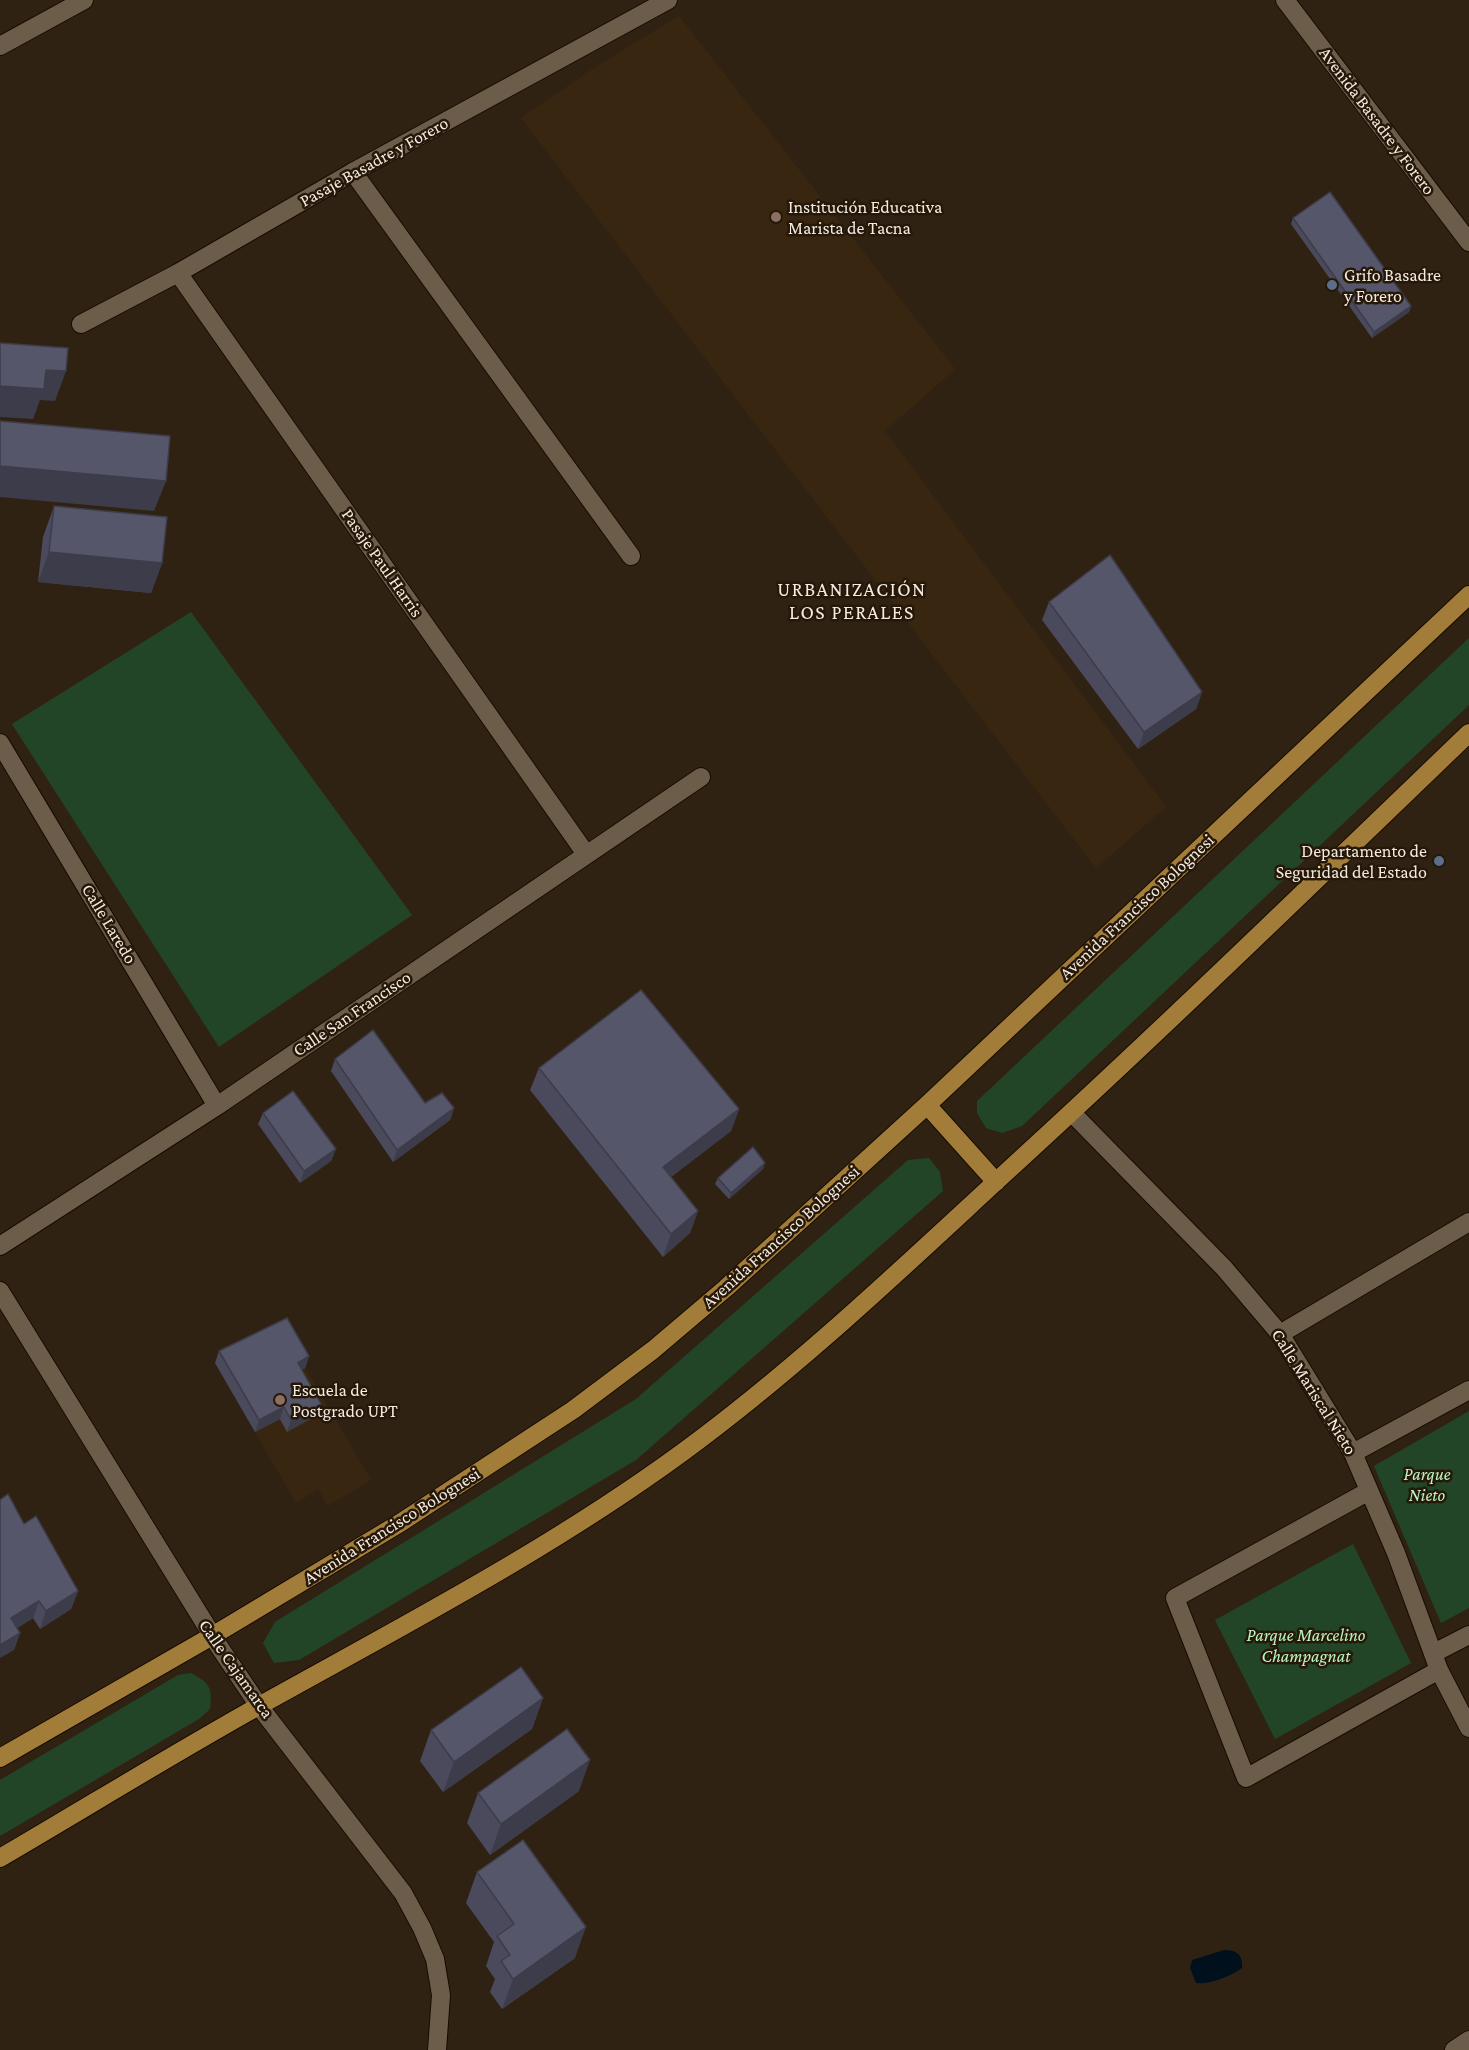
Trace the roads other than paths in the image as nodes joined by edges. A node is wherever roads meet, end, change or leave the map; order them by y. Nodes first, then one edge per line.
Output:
1 (84, 0) edge
2 (668, 0) edge
3 (1285, 0) edge
4 (0, 46) edge
5 (354, 172) junction
6 (1469, 242) edge
7 (178, 273) junction
8 (81, 324) dead end
9 (631, 556) dead end
10 (1469, 595) edge
11 (1469, 733) edge
12 (0, 743) edge
13 (701, 777) dead end
14 (586, 854) junction
15 (927, 1104) junction
16 (217, 1106) junction
17 (1072, 1113) junction
18 (996, 1182) junction
19 (1469, 1222) edge
20 (0, 1246) edge
21 (0, 1292) edge
22 (1280, 1334) junction
23 (1469, 1390) edge
24 (1353, 1453) junction
25 (1369, 1491) junction
26 (1469, 1635) edge
27 (212, 1636) junction
28 (1437, 1661) junction
29 (260, 1706) junction
30 (1469, 1728) edge
31 (0, 1758) edge
32 (0, 1858) edge
33 (1469, 2040) edge
34 (437, 2050) edge
35 (1454, 2050) edge

1 - 4 street
2 - 5 street, Pasaje Basadre y Forero
3 - 6 street, Avenida Basadre y Forero
5 - 7 street, Pasaje Basadre y Forero
5 - 9 street
7 - 8 street, Pasaje Basadre y Forero
7 - 14 street, Pasaje Paul Harris
10 - 15 main road, Avenida Francisco Bolognesi
11 - 17 main road
12 - 16 street, Calle Laredo
13 - 14 street, Calle San Francisco
14 - 16 street, Calle San Francisco
15 - 18 main road
15 - 27 main road, Avenida Francisco Bolognesi
16 - 20 street, Calle San Francisco
17 - 18 main road
17 - 22 street, Calle Mariscal Nieto
18 - 29 main road
19 - 22 street
21 - 27 street, Calle Cajamarca
22 - 24 street, Calle Mariscal Nieto
23 - 24 street
24 - 25 street, Calle Mariscal Nieto
25 - 28 street, Calle Mariscal Nieto
25 - 28 street
26 - 28 street
27 - 29 street, Calle Cajamarca
27 - 31 main road, Avenida Francisco Bolognesi
28 - 30 street, Calle Mariscal Nieto
29 - 32 main road
29 - 34 street, Calle Cajamarca
33 - 35 street

